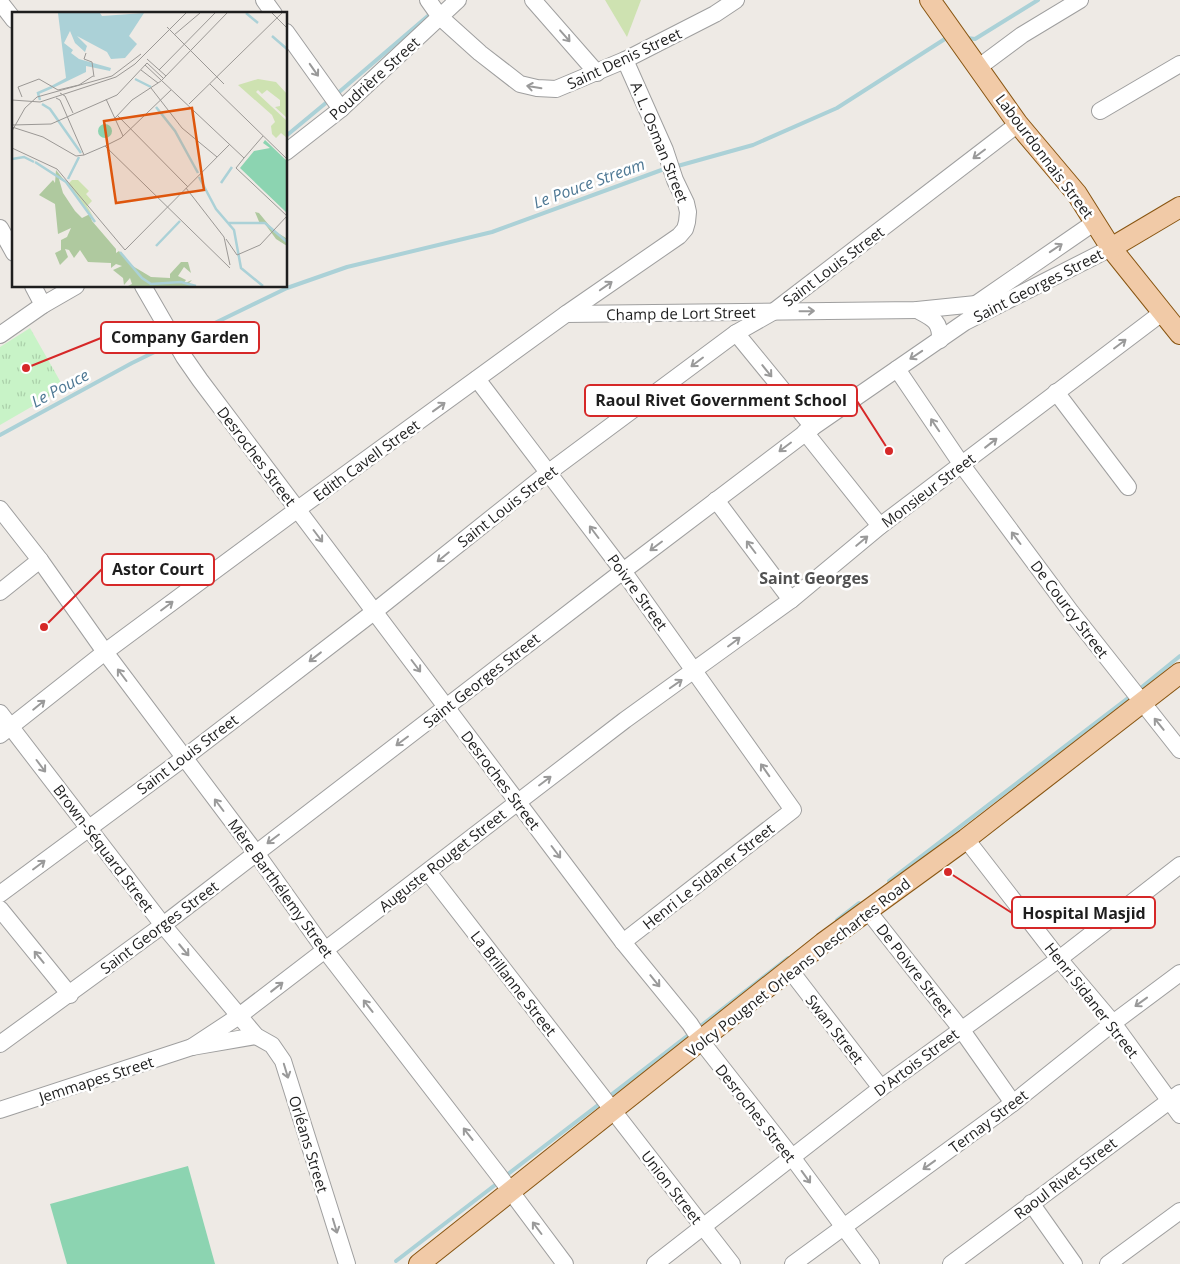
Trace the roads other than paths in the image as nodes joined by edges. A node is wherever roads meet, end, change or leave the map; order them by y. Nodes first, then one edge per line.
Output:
1 (264, 0) edge
2 (428, 0) edge
3 (458, 0) edge
4 (533, 0) edge
5 (736, 0) edge
6 (930, 0) edge
7 (1080, 0) edge
8 (0, 2) edge
9 (273, 12) edge
10 (12, 17) edge
11 (440, 17) junction
12 (288, 35) edge
13 (626, 60) junction
14 (1180, 64) edge
15 (979, 67) junction
16 (597, 73) junction
17 (341, 109) junction
18 (1100, 111) dead end
19 (1018, 124) junction
20 (288, 150) edge
21 (1180, 207) edge
22 (1094, 222) junction
23 (0, 228) edge
24 (1111, 248) junction
25 (12, 249) edge
26 (1028, 266) junction
27 (1040, 284) junction
28 (69, 288) edge
29 (144, 288) edge
30 (39, 297) edge
31 (976, 304) junction
32 (917, 310) junction
33 (773, 312) junction
34 (1163, 312) junction
35 (566, 314) junction
36 (965, 322) junction
37 (736, 333) junction
38 (1180, 334) edge
39 (0, 335) edge
40 (940, 340) junction
41 (897, 369) junction
42 (477, 379) junction
43 (1056, 392) junction
44 (809, 430) junction
45 (962, 465) junction
46 (548, 472) junction
47 (1128, 487) dead end
48 (716, 500) junction
49 (0, 509) edge
50 (298, 509) junction
51 (880, 526) junction
52 (40, 560) junction
53 (623, 571) junction
54 (0, 592) edge
55 (791, 600) junction
56 (374, 611) junction
57 (105, 652) junction
58 (695, 671) junction
59 (1180, 672) edge
60 (1137, 696) junction
61 (446, 707) junction
62 (0, 713) edge
63 (6, 731) edge
64 (1180, 750) edge
65 (184, 758) junction
66 (518, 802) junction
67 (793, 810) joint
68 (88, 828) junction
69 (966, 839) junction
70 (256, 853) junction
71 (1180, 865) edge
72 (428, 872) junction
73 (0, 894) edge
74 (0, 909) edge
75 (868, 911) junction
76 (163, 925) junction
77 (623, 942) junction
78 (325, 950) junction
79 (1059, 958) junction
80 (790, 970) junction
81 (1180, 973) edge
82 (70, 995) junction
83 (239, 1016) junction
84 (1113, 1023) junction
85 (961, 1029) junction
86 (256, 1036) junction
87 (701, 1042) junction
88 (0, 1044) edge
89 (192, 1047) junction
90 (881, 1088) junction
91 (1175, 1097) edge
92 (1013, 1103) junction
93 (0, 1110) edge
94 (612, 1111) junction
95 (1180, 1115) edge
96 (792, 1157) junction
97 (510, 1191) junction
98 (1031, 1203) junction
99 (1180, 1211) edge
100 (703, 1226) junction
101 (844, 1228) junction
102 (1119, 1261) edge
103 (347, 1264) edge
104 (418, 1264) edge
105 (565, 1264) edge
106 (655, 1264) edge
107 (732, 1264) edge
108 (793, 1264) edge
109 (871, 1264) edge
110 (951, 1264) edge
111 (1074, 1264) edge

1 - 9 street
2 - 11 street, Saint Denis Street
3 - 11 street, Poudrière Street
4 -> 16 street
5 - 13 street, Saint Denis Street
6 - 15 main road, Labourdonnais Street
7 - 15 street
8 - 10 street
16 -> 11 street, Saint Denis Street
11 - 17 street, Poudrière Street
12 -> 17 street
13 - 16 street, Saint Denis Street
35 -> 13 street, A. L. Osman Street
14 - 18 street
15 - 19 main road, Labourdonnais Street
17 - 20 street, Poudrière Street
19 - 22 main road, Labourdonnais Street
19 -> 33 street, Saint Louis Street
21 - 24 main road
22 - 24 main road, Labourdonnais Street
26 -> 22 street, Saint Georges Street
23 - 25 street
24 - 27 street, Saint Georges Street
24 - 34 main road, Labourdonnais Street
26 - 27 street
26 - 31 street, Saint Georges Street
27 - 36 street, Saint Georges Street
28 - 30 street
29 - 50 street, Desroches Street
30 - 39 street
31 - 32 street, Champ de Lort Street
31 - 36 street, Saint Georges Street
33 -> 32 street, Champ de Lort Street
32 - 40 street
33 - 35 street, Champ de Lort Street
33 - 37 street, Saint Louis Street
34 - 38 main road, Labourdonnais Street
43 -> 34 street, Monsieur Street
35 - 42 street, Edith Cavell Street
36 - 40 street, Saint Georges Street
37 -> 44 street
37 -> 46 street, Saint Louis Street
40 -> 41 street, Saint Georges Street
41 - 44 street, Saint Georges Street
45 -> 41 street, De Courcy Street
42 - 46 street, Poivre Street
50 -> 42 street, Edith Cavell Street
45 -> 43 street, Monsieur Street
43 - 47 street
44 -> 48 street, Saint Georges Street
44 - 51 street
45 - 51 street, Monsieur Street
60 -> 45 street, De Courcy Street
53 -> 46 street, Poivre Street
46 -> 56 street, Saint Louis Street
48 -> 53 street, Saint Georges Street
55 -> 48 street
49 - 52 street, Mère Barthélemy Street
50 -> 56 street, Desroches Street
57 -> 50 street, Edith Cavell Street
55 -> 51 street, Monsieur Street
52 - 54 street
52 - 57 street, Mère Barthélemy Street
53 - 58 street, Poivre Street
53 - 61 street, Saint Georges Street
58 -> 55 street, Monsieur Street
56 -> 61 street, Desroches Street
56 -> 65 street, Saint Louis Street
63 -> 57 street, Edith Cavell Street
65 -> 57 street, Mère Barthélemy Street
66 -> 58 street, Auguste Rouget Street
67 -> 58 street, Poivre Street
59 - 60 main road, Volcy Pougnet Orleans Deschartes Road
64 -> 60 street, De Courcy Street
60 - 69 main road, Volcy Pougnet Orleans Deschartes Road
61 - 66 street, Desroches Street
61 -> 70 street, Saint Georges Street
62 - 63 street, Brown-Séquard Street
63 -> 68 street, Brown-Séquard Street
65 - 68 street, Saint Louis Street
70 -> 65 street, Mère Barthélemy Street
66 - 72 street, Auguste Rouget Street
66 -> 77 street, Desroches Street
67 - 77 street, Henri Le Sidaner Street
73 -> 68 street, Saint Louis Street
68 - 76 street, Brown-Séquard Street
69 - 75 main road, Volcy Pougnet Orleans Deschartes Road
69 - 79 street, Henri Sidaner Street
70 - 76 street, Saint Georges Street
70 - 78 street, Mère Barthélemy Street
71 - 79 street, D'Artois Street
72 - 78 street, Auguste Rouget Street
72 - 94 street, La Brillanne Street
82 -> 74 street
75 - 80 main road, Volcy Pougnet Orleans Deschartes Road
75 - 85 street, De Poivre Street
76 - 82 street, Saint Georges Street
76 -> 83 street, Brown-Séquard Street
77 -> 87 street, Desroches Street
83 -> 78 street, Auguste Rouget Street
97 -> 78 street, Mère Barthélemy Street
79 - 84 street, Henri Sidaner Street
79 - 85 street, D'Artois Street
80 - 87 main road, Volcy Pougnet Orleans Deschartes Road
80 - 90 street, Swan Street
81 -> 84 street, Ternay Street
82 - 88 street, Saint Georges Street
83 - 86 street, Brown-Séquard Street
83 - 89 street, Jemmapes Street
84 - 91 street, Henri Sidaner Street
84 - 92 street, Ternay Street
85 - 90 street, D'Artois Street
85 - 92 street, De Poivre Street
86 - 89 street, Jemmapes Street
86 -> 103 street, Orléans Street
87 - 94 main road, Volcy Pougnet Orleans Deschartes Road
87 - 96 street, Desroches Street
89 - 93 street, Jemmapes Street
90 - 96 street, D'Artois Street
91 - 95 street, Henri Sidaner Street
91 - 98 street, Raoul Rivet Street
92 -> 101 street, Ternay Street
94 - 97 main road, Volcy Pougnet Orleans Deschartes Road
94 - 100 street, Union Street
96 - 100 street, D'Artois Street
96 -> 101 street, Desroches Street
97 - 104 main road, Volcy Pougnet Orleans Deschartes Road
105 -> 97 street, Mère Barthélemy Street
98 - 110 street, Raoul Rivet Street
98 - 111 street
99 - 102 street
100 - 106 street, D'Artois Street
100 - 107 street, Union Street
101 - 108 street, Ternay Street
101 - 109 street, Desroches Street

